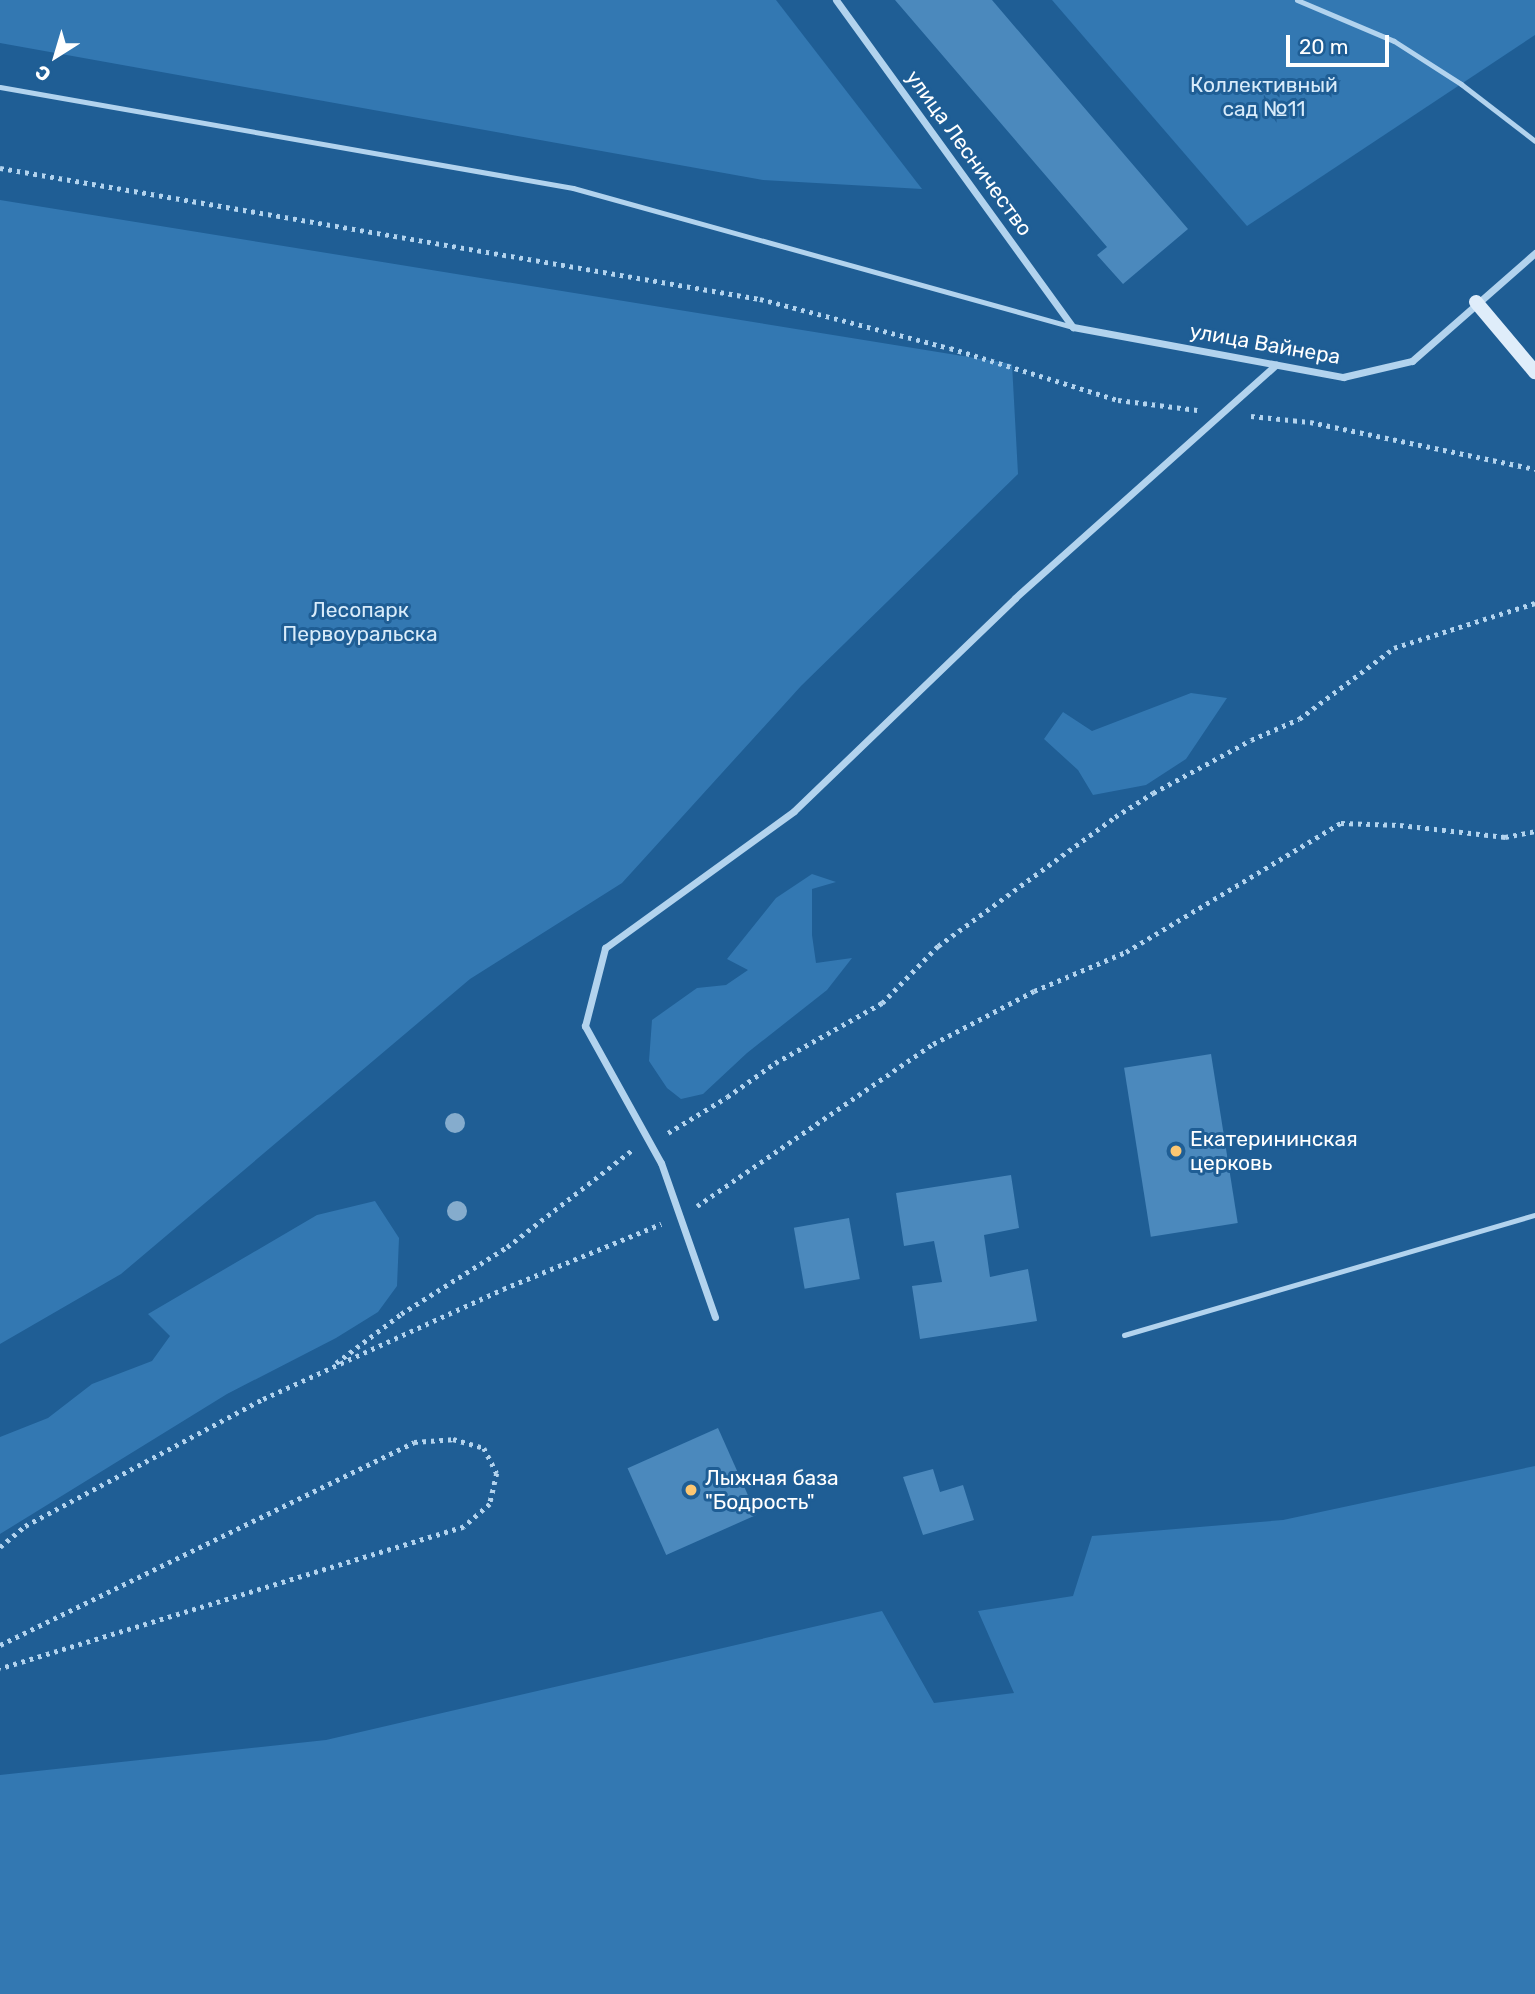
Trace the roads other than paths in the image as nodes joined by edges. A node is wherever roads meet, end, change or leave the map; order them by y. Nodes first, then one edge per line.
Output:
1 (835, 0) edge
2 (1297, 0) edge
3 (0, 88) edge
4 (1535, 141) edge
5 (1535, 253) edge
6 (1476, 302) junction
7 (1073, 327) junction
8 (1276, 365) junction
9 (1535, 372) edge
10 (1535, 1215) edge
11 (715, 1317) dead end
12 (1124, 1335) dead end

1 - 7 street, улица Лесничество
2 - 4 lane
3 - 7 lane
5 - 6 street, улица Вайнера
6 - 8 street, улица Вайнера
6 - 9 street
7 - 8 street, улица Вайнера
8 - 11 street
10 - 12 lane

